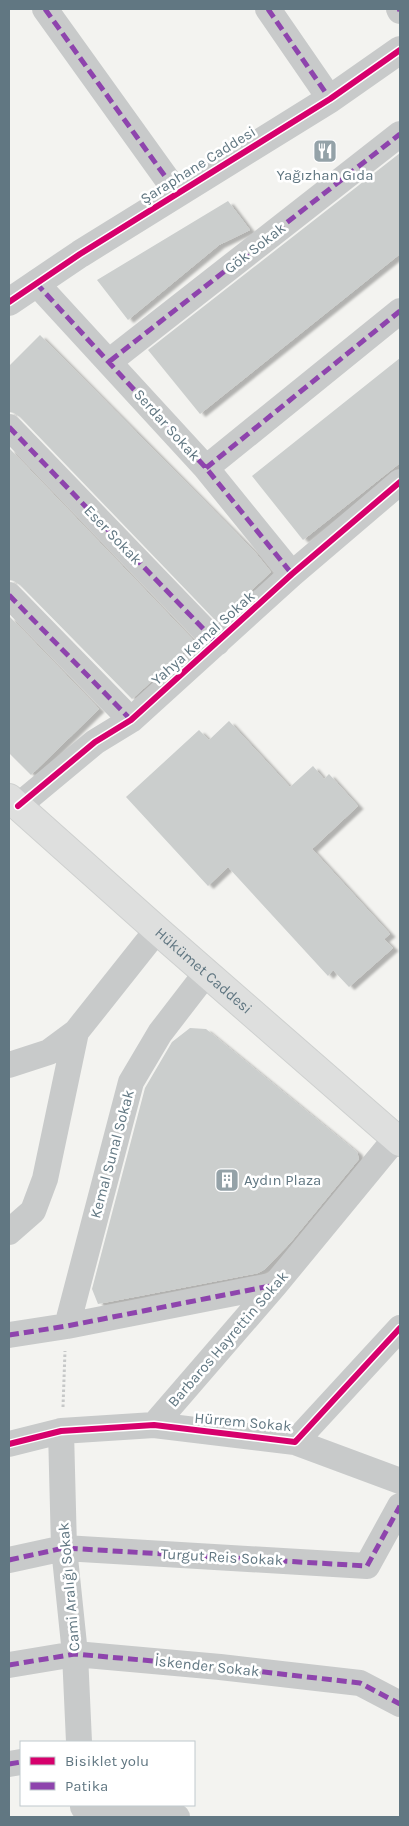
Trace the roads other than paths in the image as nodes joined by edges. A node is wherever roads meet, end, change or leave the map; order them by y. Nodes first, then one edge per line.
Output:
1 (45, 9) edge
2 (268, 9) edge
3 (400, 50) edge
4 (330, 99) junction
5 (400, 134) edge
6 (177, 193) junction
7 (36, 282) junction
8 (9, 302) edge
9 (400, 311) edge
10 (110, 361) junction
11 (9, 427) edge
12 (206, 468) junction
13 (400, 482) edge
14 (292, 574) junction
15 (9, 595) edge
16 (217, 643) junction
17 (131, 720) junction
18 (13, 802) edge
19 (157, 930) junction
20 (206, 972) junction
21 (76, 1032) junction
22 (9, 1065) edge
23 (398, 1140) edge
24 (9, 1232) edge
25 (275, 1285) junction
26 (67, 1326) junction
27 (400, 1328) edge
28 (9, 1335) edge
29 (154, 1425) junction
30 (61, 1431) junction
31 (295, 1442) junction
32 (9, 1444) edge
33 (400, 1481) edge
34 (400, 1506) edge
35 (64, 1548) junction
36 (9, 1560) edge
37 (75, 1654) junction
38 (9, 1665) edge
39 (400, 1704) edge
40 (79, 1741) edge
41 (82, 1810) edge
42 (177, 1817) edge

1 - 6 street
2 - 4 street
3 - 4 street, Şaraphane Caddesi
4 - 6 street, Şaraphane Caddesi
5 - 10 street, Gök Sokak
6 - 7 street, Şaraphane Caddesi
7 - 8 street, Şaraphane Caddesi
7 - 10 street, Serdar Sokak
9 - 12 street
10 - 12 street, Serdar Sokak
11 - 16 street, Eser Sokak
12 - 14 street, Serdar Sokak
13 - 14 street, Yahya Kemal Sokak
14 - 16 street, Yahya Kemal Sokak
15 - 17 street
16 - 17 street, Yahya Kemal Sokak
17 - 18 street, Yahya Kemal Sokak
18 - 19 main road, Hükümet Caddesi
19 - 20 main road, Hükümet Caddesi
19 - 21 street
20 - 23 main road, Hükümet Caddesi
20 - 26 street, Kemal Sunal Sokak
21 - 22 street
21 - 24 street
23 - 25 street, Barbaros Hayrettin Sokak
25 - 26 street
25 - 29 street, Barbaros Hayrettin Sokak
26 - 28 street
27 - 31 street, Hürrem Sokak
29 - 30 street
29 - 31 street, Hürrem Sokak
30 - 32 street
30 - 35 street, Cami Aralığı Sokak
31 - 33 street
34 - 35 street, Turgut Reis Sokak
35 - 36 street, Turgut Reis Sokak
35 - 37 street, Cami Aralığı Sokak
37 - 38 street, İskender Sokak
37 - 39 street, İskender Sokak
37 - 40 street, Cami Aralığı Sokak
41 - 42 street

